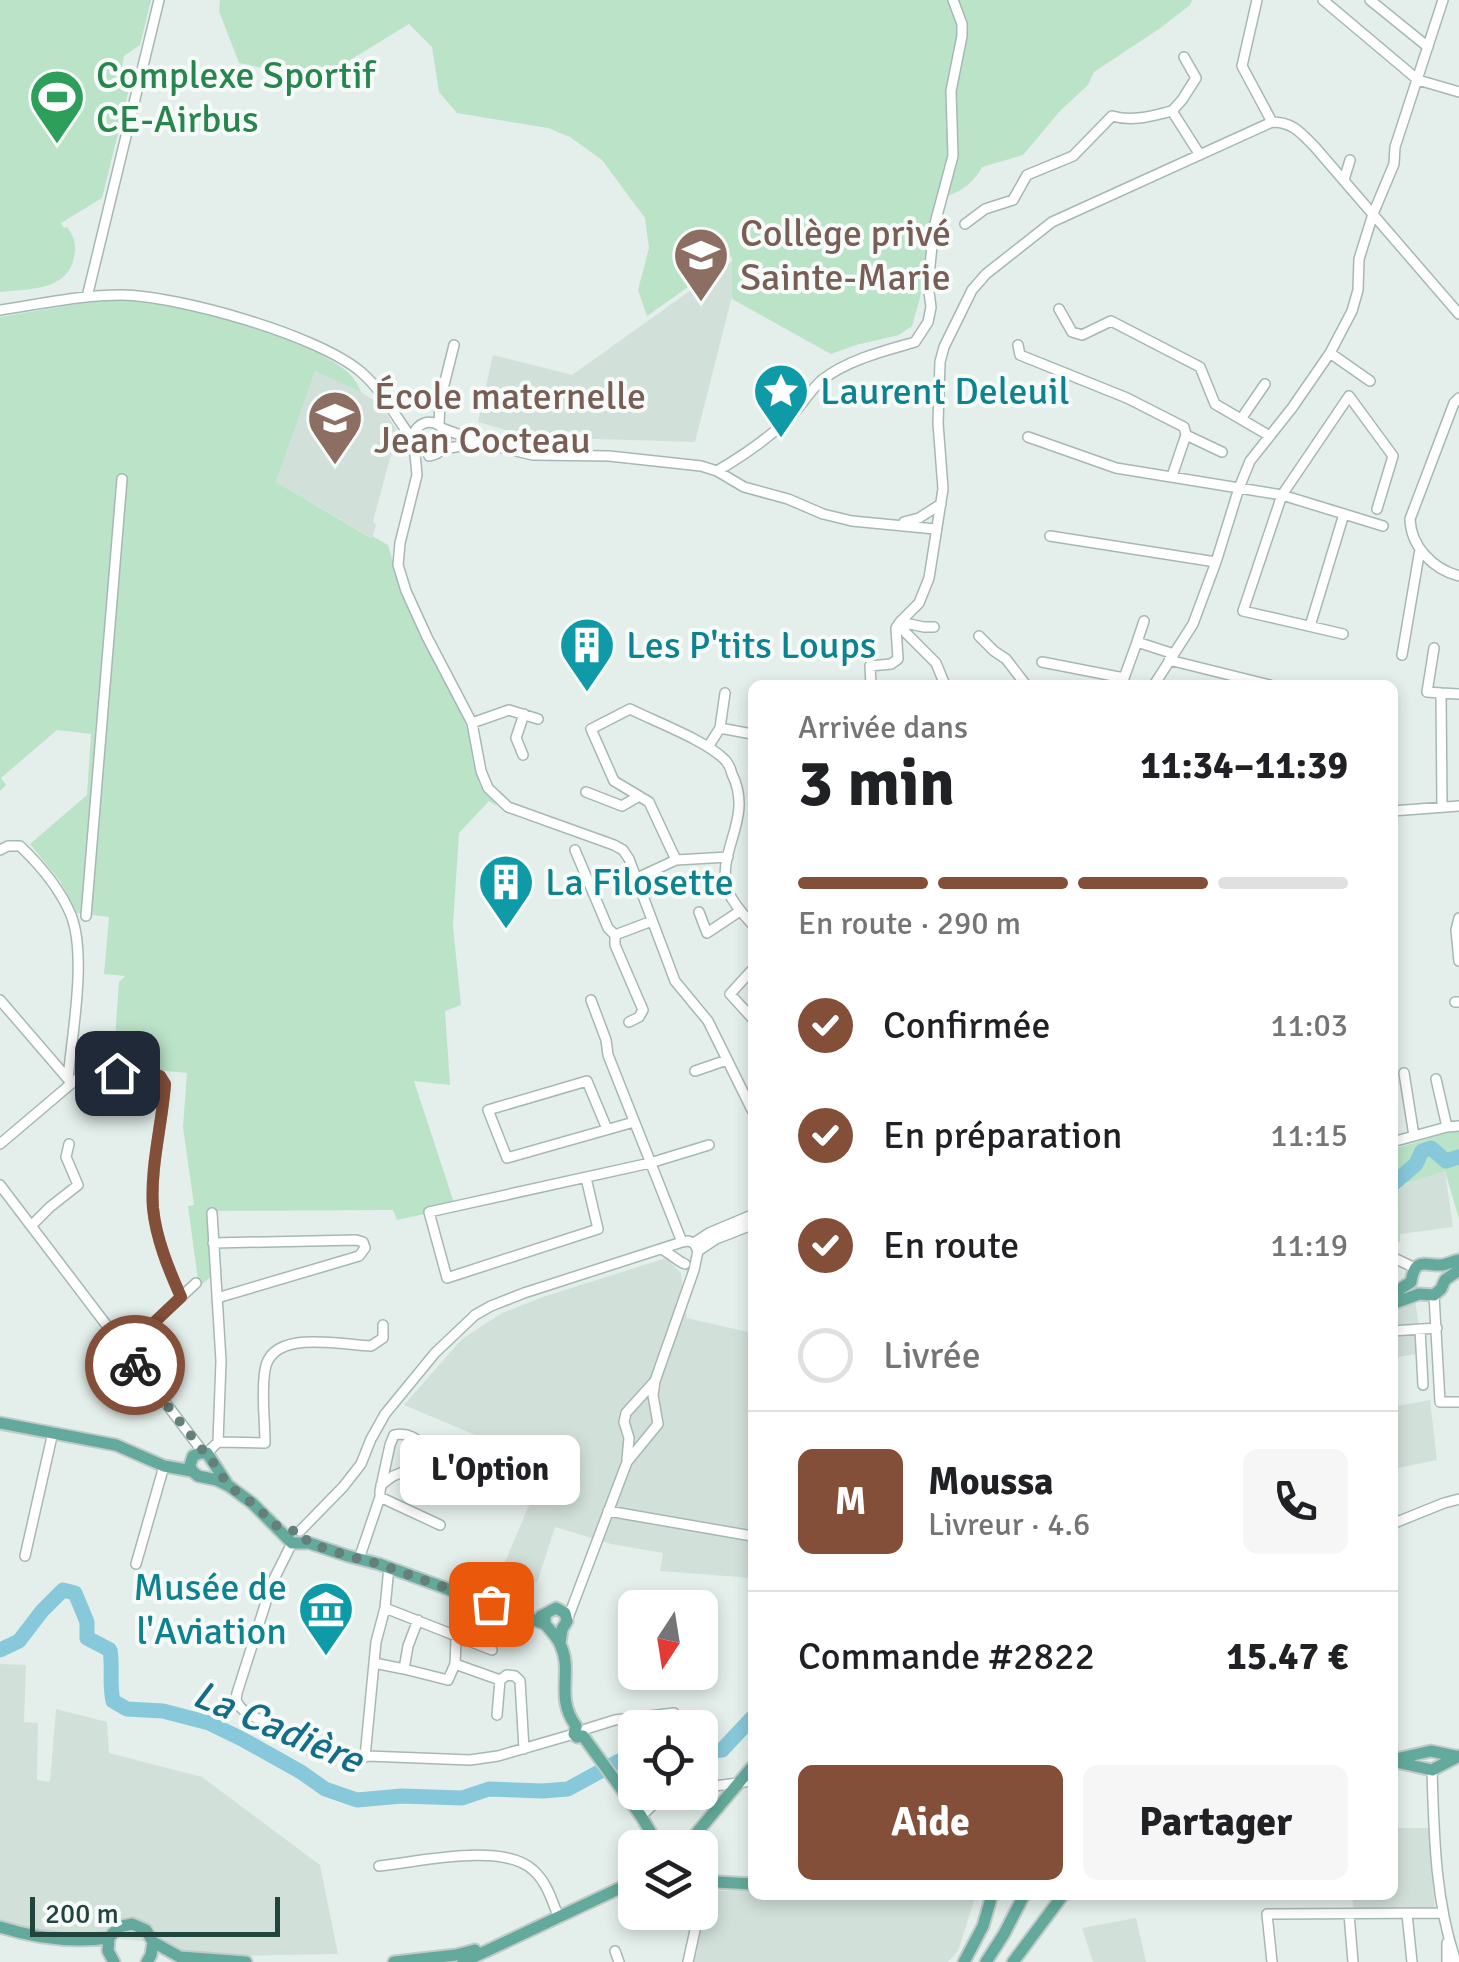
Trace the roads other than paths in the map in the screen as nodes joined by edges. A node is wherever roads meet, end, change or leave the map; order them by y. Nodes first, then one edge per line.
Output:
1 (159, 0) edge
2 (953, 0) edge
3 (1256, 0) edge
4 (1323, 0) edge
5 (1370, 0) edge
6 (1443, 0) edge
7 (1428, 47) junction
8 (1184, 57) dead end
9 (1418, 80) junction
10 (1459, 92) edge
11 (1172, 111) junction
12 (1272, 122) junction
13 (1200, 155) junction
14 (1350, 160) dead end
15 (1344, 180) junction
16 (1373, 214) junction
17 (964, 224) dead end
18 (1346, 259) dead end
19 (1359, 260) junction
20 (86, 298) junction
21 (1059, 309) dead end
22 (0, 310) edge
23 (1459, 314) edge
24 (454, 345) dead end
25 (1018, 345) dead end
26 (1330, 353) junction
27 (1370, 381) dead end
28 (1265, 384) dead end
29 (1459, 398) edge
30 (389, 407) junction
31 (1241, 419) junction
32 (434, 424) junction
33 (1186, 435) junction
34 (1270, 436) junction
35 (1028, 437) dead end
36 (482, 443) junction
37 (414, 444) junction
38 (443, 449) junction
39 (1222, 452) dead end
40 (429, 456) junction
41 (716, 471) junction
42 (417, 475) junction
43 (1172, 476) junction
44 (122, 479) dead end
45 (1239, 488) junction
46 (1282, 495) junction
47 (941, 504) junction
48 (1377, 510) dead end
49 (1344, 514) junction
50 (893, 524) junction
51 (1383, 526) dead end
52 (935, 529) junction
53 (1050, 536) dead end
54 (1420, 549) junction
55 (1216, 562) junction
56 (1459, 576) edge
57 (1144, 621) dead end
58 (900, 622) junction
59 (1310, 626) junction
60 (934, 628) dead end
61 (1343, 634) dead end
62 (980, 636) dead end
63 (1137, 642) junction
64 (1434, 648) dead end
65 (1402, 654) dead end
66 (1170, 659) junction
67 (1042, 662) dead end
68 (871, 680) edge
69 (943, 680) edge
70 (1022, 680) edge
71 (1157, 680) edge
72 (1233, 680) edge
73 (1251, 680) edge
74 (725, 692) dead end
75 (1441, 693) junction
76 (1459, 694) edge
77 (524, 714) junction
78 (538, 720) dead end
79 (472, 723) junction
80 (720, 728) junction
81 (748, 733) edge
82 (708, 747) junction
83 (523, 755) dead end
84 (586, 792) dead end
85 (639, 796) junction
86 (1442, 806) junction
87 (1459, 806) edge
88 (1398, 810) edge
89 (0, 850) edge
90 (576, 850) dead end
91 (728, 857) junction
92 (676, 860) junction
93 (637, 878) junction
94 (740, 911) junction
95 (699, 912) dead end
96 (86, 916) dead end
97 (1459, 918) edge
98 (748, 920) edge
99 (652, 921) junction
100 (707, 933) junction
101 (615, 936) junction
102 (709, 947) dead end
103 (1459, 961) edge
104 (748, 974) edge
105 (0, 1000) edge
106 (591, 1000) dead end
107 (10, 1011) junction
108 (748, 1014) edge
109 (0, 1019) edge
110 (629, 1022) dead end
111 (727, 1060) junction
112 (696, 1071) dead end
113 (1404, 1073) dead end
114 (1436, 1079) dead end
115 (70, 1081) junction
116 (748, 1102) edge
117 (634, 1122) junction
118 (1459, 1126) edge
119 (1447, 1127) junction
120 (607, 1130) junction
121 (1414, 1136) junction
122 (1398, 1140) edge
123 (0, 1144) edge
124 (70, 1144) dead end
125 (709, 1145) dead end
126 (650, 1162) junction
127 (586, 1178) junction
128 (0, 1185) edge
129 (212, 1213) dead end
130 (748, 1217) edge
131 (32, 1226) junction
132 (748, 1226) edge
133 (213, 1242) junction
134 (680, 1242) junction
135 (661, 1249) junction
136 (693, 1255) junction
137 (675, 1256) junction
138 (1398, 1259) edge
139 (1459, 1260) edge
140 (1438, 1266) junction
141 (1415, 1268) junction
142 (1459, 1270) edge
143 (1444, 1280) junction
144 (1411, 1282) junction
145 (196, 1283) dead end
146 (1398, 1290) edge
147 (1420, 1294) junction
148 (1434, 1295) junction
149 (181, 1297) junction
150 (217, 1298) junction
151 (1398, 1302) edge
152 (384, 1325) dead end
153 (1437, 1328) junction
154 (1420, 1329) junction
155 (1398, 1331) edge
156 (124, 1351) junction
157 (654, 1381) junction
158 (1423, 1385) dead end
159 (1459, 1402) edge
160 (632, 1406) junction
161 (656, 1413) junction
162 (0, 1424) edge
163 (54, 1432) junction
164 (628, 1432) junction
165 (648, 1436) junction
166 (218, 1442) junction
167 (200, 1462) junction
168 (626, 1462) junction
169 (168, 1466) junction
170 (381, 1491) junction
171 (1459, 1500) edge
172 (608, 1511) junction
173 (1398, 1522) edge
174 (440, 1525) dead end
175 (748, 1535) edge
176 (295, 1537) junction
177 (26, 1556) dead end
178 (359, 1559) junction
179 (138, 1562) dead end
180 (388, 1567) junction
181 (458, 1594) junction
182 (566, 1607) junction
183 (384, 1608) junction
184 (418, 1620) junction
185 (554, 1623) junction
186 (457, 1636) junction
187 (492, 1650) dead end
188 (374, 1663) junction
189 (455, 1664) junction
190 (404, 1668) junction
191 (500, 1680) junction
192 (497, 1715) dead end
193 (618, 1720) edge
194 (580, 1731) junction
195 (524, 1749) junction
196 (1459, 1756) edge
197 (365, 1757) junction
198 (1398, 1760) edge
199 (1432, 1762) junction
200 (746, 1781) edge
201 (718, 1785) edge
202 (649, 1810) edge
203 (641, 1816) junction
204 (649, 1830) edge
205 (701, 1830) edge
206 (379, 1866) dead end
207 (718, 1883) edge
208 (748, 1884) edge
209 (618, 1888) edge
210 (991, 1900) edge
211 (1021, 1900) edge
212 (1059, 1900) edge
213 (1443, 1913) junction
214 (1349, 1914) junction
215 (1406, 1914) junction
216 (559, 1918) junction
217 (0, 1926) edge
218 (696, 1930) edge
219 (1447, 1935) junction
220 (109, 1938) junction
221 (153, 1942) junction
222 (508, 1942) junction
223 (615, 1951) dead end
224 (114, 1962) edge
225 (147, 1962) edge
226 (246, 1962) edge
227 (394, 1962) edge
228 (463, 1962) edge
229 (619, 1962) edge
230 (688, 1962) edge
231 (964, 1962) edge
232 (986, 1962) edge
233 (1013, 1962) edge
234 (1272, 1962) edge
235 (1353, 1962) edge
236 (1412, 1962) edge
237 (1447, 1962) edge
238 (1456, 1962) edge

1 - 20 street
2 - 41 street
3 - 12 street
4 - 9 street
5 - 7 street
6 - 7 street
7 - 9 street
8 - 11 street
9 - 10 street
9 - 16 street
11 - 13 street
11 - 17 street
12 - 13 street
12 - 15 street
13 - 47 street
14 - 15 street
15 - 16 street
16 - 19 street
16 - 23 street
18 - 19 street
19 - 26 street
20 - 22 street
20 - 30 street
21 - 31 street
24 - 32 street
25 - 33 street
26 - 27 street
26 - 34 street
28 - 31 street
29 - 54 street
30 - 32 street
30 - 37 street
31 - 34 street
32 - 36 street
32 - 37 street
32 - 38 street
33 - 39 street
33 - 43 street
34 - 45 street
35 - 43 street
36 - 38 street
36 - 41 street
37 - 40 street
37 - 42 street
38 - 40 street
40 - 42 street
41 - 50 street
42 - 79 street
43 - 45 street
44 - 96 street
45 - 46 street
45 - 55 street
46 - 48 street
46 - 49 street
46 - 59 street
47 - 50 street
47 - 52 street
49 - 51 street
49 - 59 street
50 - 52 street
52 - 58 street
53 - 55 street
54 - 56 street
54 - 65 street
55 - 66 street
57 - 63 street
58 - 60 street
58 - 68 street
58 - 69 street
59 - 61 street
62 - 70 street
63 - 66 street
63 - 67 street
64 - 75 street
66 - 71 street
66 - 72 street
66 - 73 street
74 - 80 street
75 - 76 street
75 - 86 street
77 - 78 street
77 - 79 street
77 - 83 street
79 - 93 street
80 - 81 street
80 - 82 street
82 - 85 street
82 - 91 street
84 - 85 street
85 - 92 street
86 - 87 street
86 - 88 street
89 - 115 street
90 - 101 street
91 - 92 street
91 - 94 street
92 - 93 street
93 - 99 street
94 - 98 street
94 - 100 street
95 - 100 street
97 - 103 street
99 - 101 street
99 - 111 street
100 - 102 street
101 - 110 street
104 - 108 street
105 - 107 street
106 - 117 street
107 - 109 street
107 - 115 street
111 - 112 street
111 - 116 street
113 - 121 street
114 - 119 street
115 - 123 street
115 - 149 street
117 - 120 street
117 - 126 street
118 - 119 street
119 - 121 street
120 - 120 street
121 - 122 street
124 - 131 street
125 - 126 street
126 - 127 street
126 - 134 street
127 - 127 street
128 - 131 street
129 - 133 street
130 - 136 street
131 - 156 street
132 - 136 street
133 - 150 street
133 - 150 street
134 - 135 street
134 - 136 street
134 - 137 street
135 - 137 street
135 - 176 street
136 - 137 street
136 - 157 street
138 - 141 street
139 - 140 main road
140 - 141 main road
140 - 143 main road
141 - 144 main road
142 - 143 main road
143 - 148 main road
144 - 146 main road
144 - 147 main road
145 - 149 street
147 - 148 main road
147 - 151 main road
148 - 153 street
149 - 156 street
150 - 166 street
152 - 166 street
153 - 154 street
153 - 159 street
154 - 155 street
154 - 158 street
156 - 167 street
157 - 160 street
157 - 161 street
160 - 161 street
160 - 164 street
161 - 165 street
162 - 163 main road
163 - 169 main road
163 - 177 street
164 - 165 street
164 - 168 street
165 - 168 street
166 - 167 street
167 - 169 main road
167 - 176 main road
168 - 172 street
169 - 179 street
170 - 170 street
170 - 174 street
170 - 178 street
171 - 173 street
172 - 175 street
172 - 182 street
176 - 178 main road
176 - 197 street
178 - 180 main road
180 - 181 main road
180 - 183 street
181 - 185 main road
181 - 186 street
182 - 185 street
182 - 185 main road
183 - 184 street
183 - 188 street
184 - 186 street
184 - 190 street
185 - 194 main road
186 - 187 street
186 - 189 street
188 - 190 street
188 - 197 street
189 - 190 street
189 - 191 street
191 - 192 street
191 - 195 street
193 - 194 street
194 - 195 street
194 - 203 main road
195 - 197 street
196 - 199 main road
198 - 199 main road
199 - 213 street
200 - 201 street
200 - 205 main road
202 - 203 street
203 - 204 main road
206 - 216 street
207 - 208 main road
209 - 216 main road
210 - 231 main road
211 - 232 main road
212 - 233 main road
213 - 215 street
213 - 219 street
214 - 215 street
214 - 234 street
214 - 235 street
215 - 236 street
216 - 222 main road
217 - 220 main road
218 - 230 street
219 - 237 street
219 - 238 street
220 - 221 main road
220 - 224 main road
221 - 225 main road
221 - 226 main road
222 - 227 main road
222 - 228 main road
223 - 229 street

